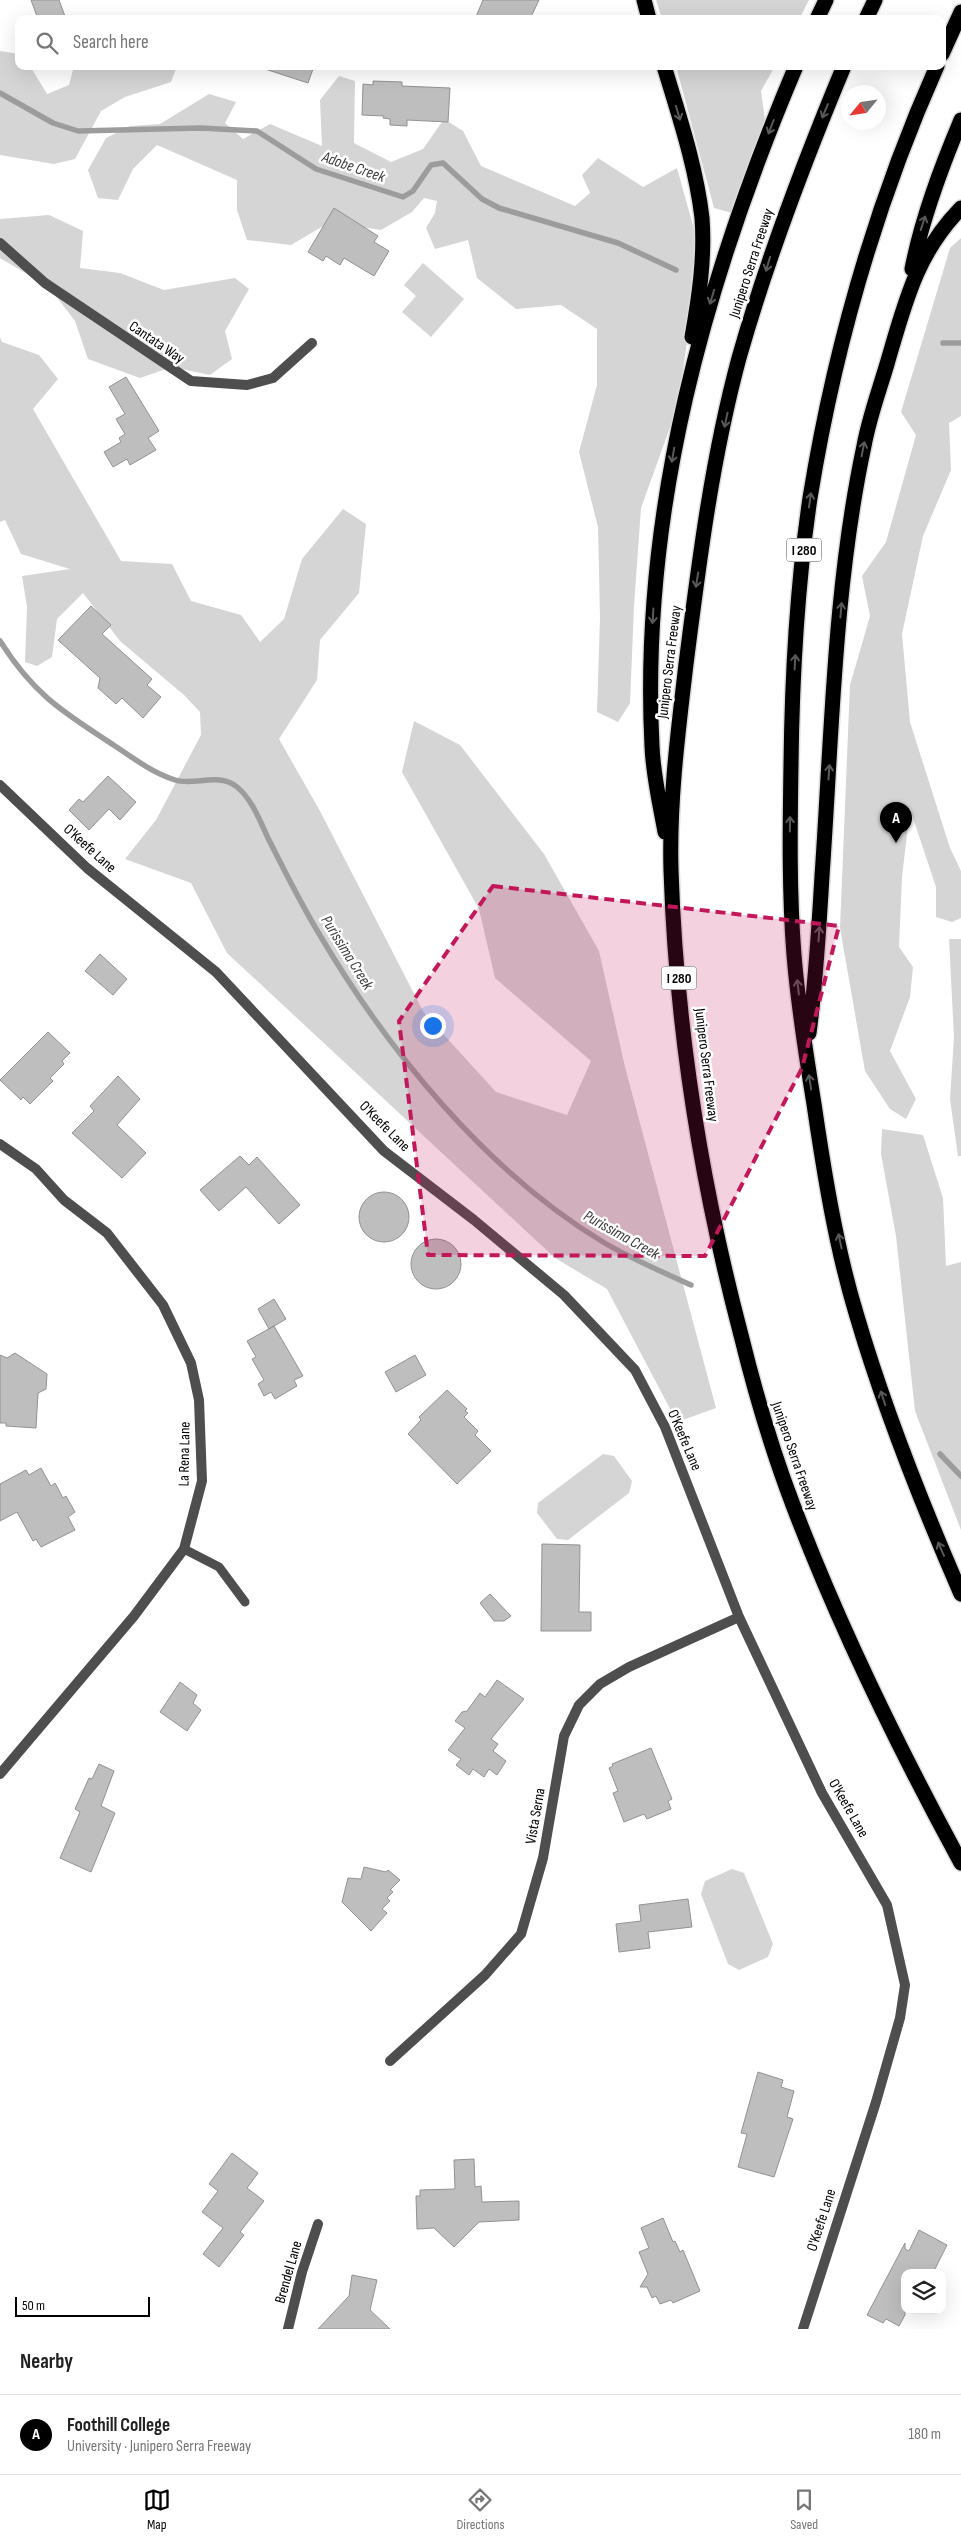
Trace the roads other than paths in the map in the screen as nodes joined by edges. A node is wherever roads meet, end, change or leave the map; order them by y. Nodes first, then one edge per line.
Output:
1 (644, 0) edge
2 (826, 0) edge
3 (876, 0) edge
4 (961, 12) edge
5 (649, 15) edge
6 (819, 15) edge
7 (868, 15) edge
8 (946, 45) edge
9 (665, 70) edge
10 (794, 70) edge
11 (842, 70) edge
12 (935, 70) edge
13 (961, 120) edge
14 (961, 208) edge
15 (0, 243) edge
16 (904, 304) junction
17 (312, 343) dead end
18 (678, 424) junction
19 (0, 785) edge
20 (671, 870) junction
21 (806, 1052) junction
22 (0, 1144) edge
23 (184, 1549) junction
24 (961, 1594) edge
25 (245, 1602) dead end
26 (739, 1617) junction
27 (0, 1774) edge
28 (961, 1862) edge
29 (390, 2061) dead end
30 (318, 2224) dead end
31 (288, 2329) edge
32 (803, 2329) edge

1 - 5 highway
2 - 6 highway
3 - 7 highway
4 - 8 highway
9 -> 18 highway
10 -> 18 highway
11 -> 20 highway, Junipero Serra Freeway / I 280
21 -> 12 highway, I 280
16 -> 13 highway
14 - 16 highway
15 - 17 street, Cantata Way
21 -> 16 highway
18 -> 20 highway
19 - 26 street, O'Keefe Lane
20 - 28 highway, Junipero Serra Freeway / I 280
24 -> 21 highway, I 280
22 - 23 street, La Rena Lane
23 - 25 lane
23 - 27 street, La Rena Lane
26 - 29 street, Vista Serna
26 - 32 street, O'Keefe Lane
30 - 31 street, Brendel Lane

